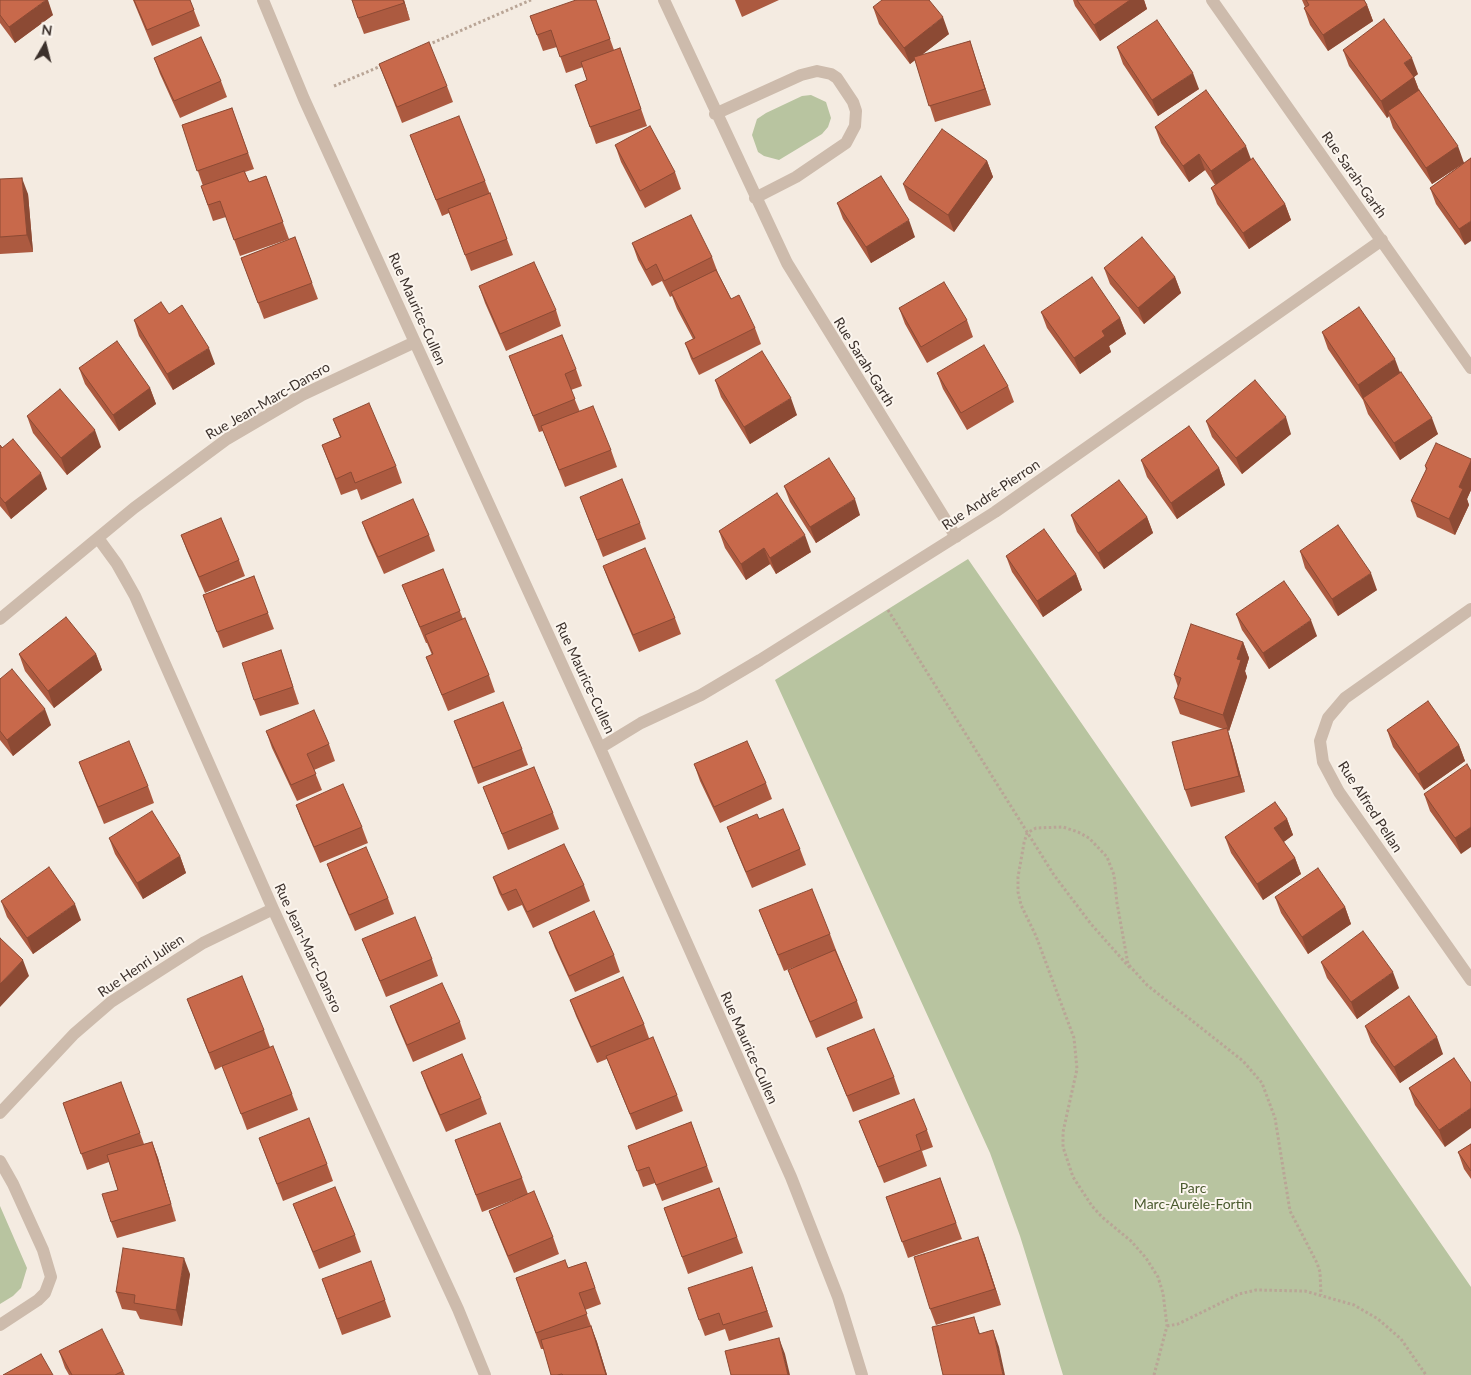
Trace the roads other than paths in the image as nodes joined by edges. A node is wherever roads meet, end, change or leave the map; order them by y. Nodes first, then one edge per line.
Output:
1 (263, 0) edge
2 (664, 0) edge
3 (1212, 0) edge
4 (715, 114) junction
5 (755, 198) junction
6 (1382, 240) junction
7 (415, 342) junction
8 (1471, 368) edge
9 (956, 537) junction
10 (98, 538) junction
11 (1471, 609) edge
12 (0, 620) edge
13 (600, 748) junction
14 (273, 909) junction
15 (1471, 980) edge
16 (0, 1113) edge
17 (0, 1161) edge
18 (0, 1325) edge
19 (485, 1375) edge
20 (862, 1375) edge

1 - 7 street, Rue Maurice-Cullen
2 - 4 street, Rue Sarah-Garth
3 - 6 street, Rue Sarah-Garth
4 - 5 street, Rue Sarah-Garth
4 - 5 street
5 - 9 street, Rue Sarah-Garth
6 - 8 street, Rue Sarah-Garth
6 - 9 street, Rue André-Pierron
7 - 10 street, Rue Jean-Marc-Dansro
7 - 13 street, Rue Maurice-Cullen
9 - 13 street, Rue André-Pierron
10 - 12 street, Rue Jean-Marc-Dansro
10 - 14 street, Rue Jean-Marc-Dansro
11 - 15 street, Rue Alfred Pellan
13 - 20 street, Rue Maurice-Cullen
14 - 16 street, Rue Henri Julien
14 - 19 street, Rue Jean-Marc-Dansro
17 - 18 street

